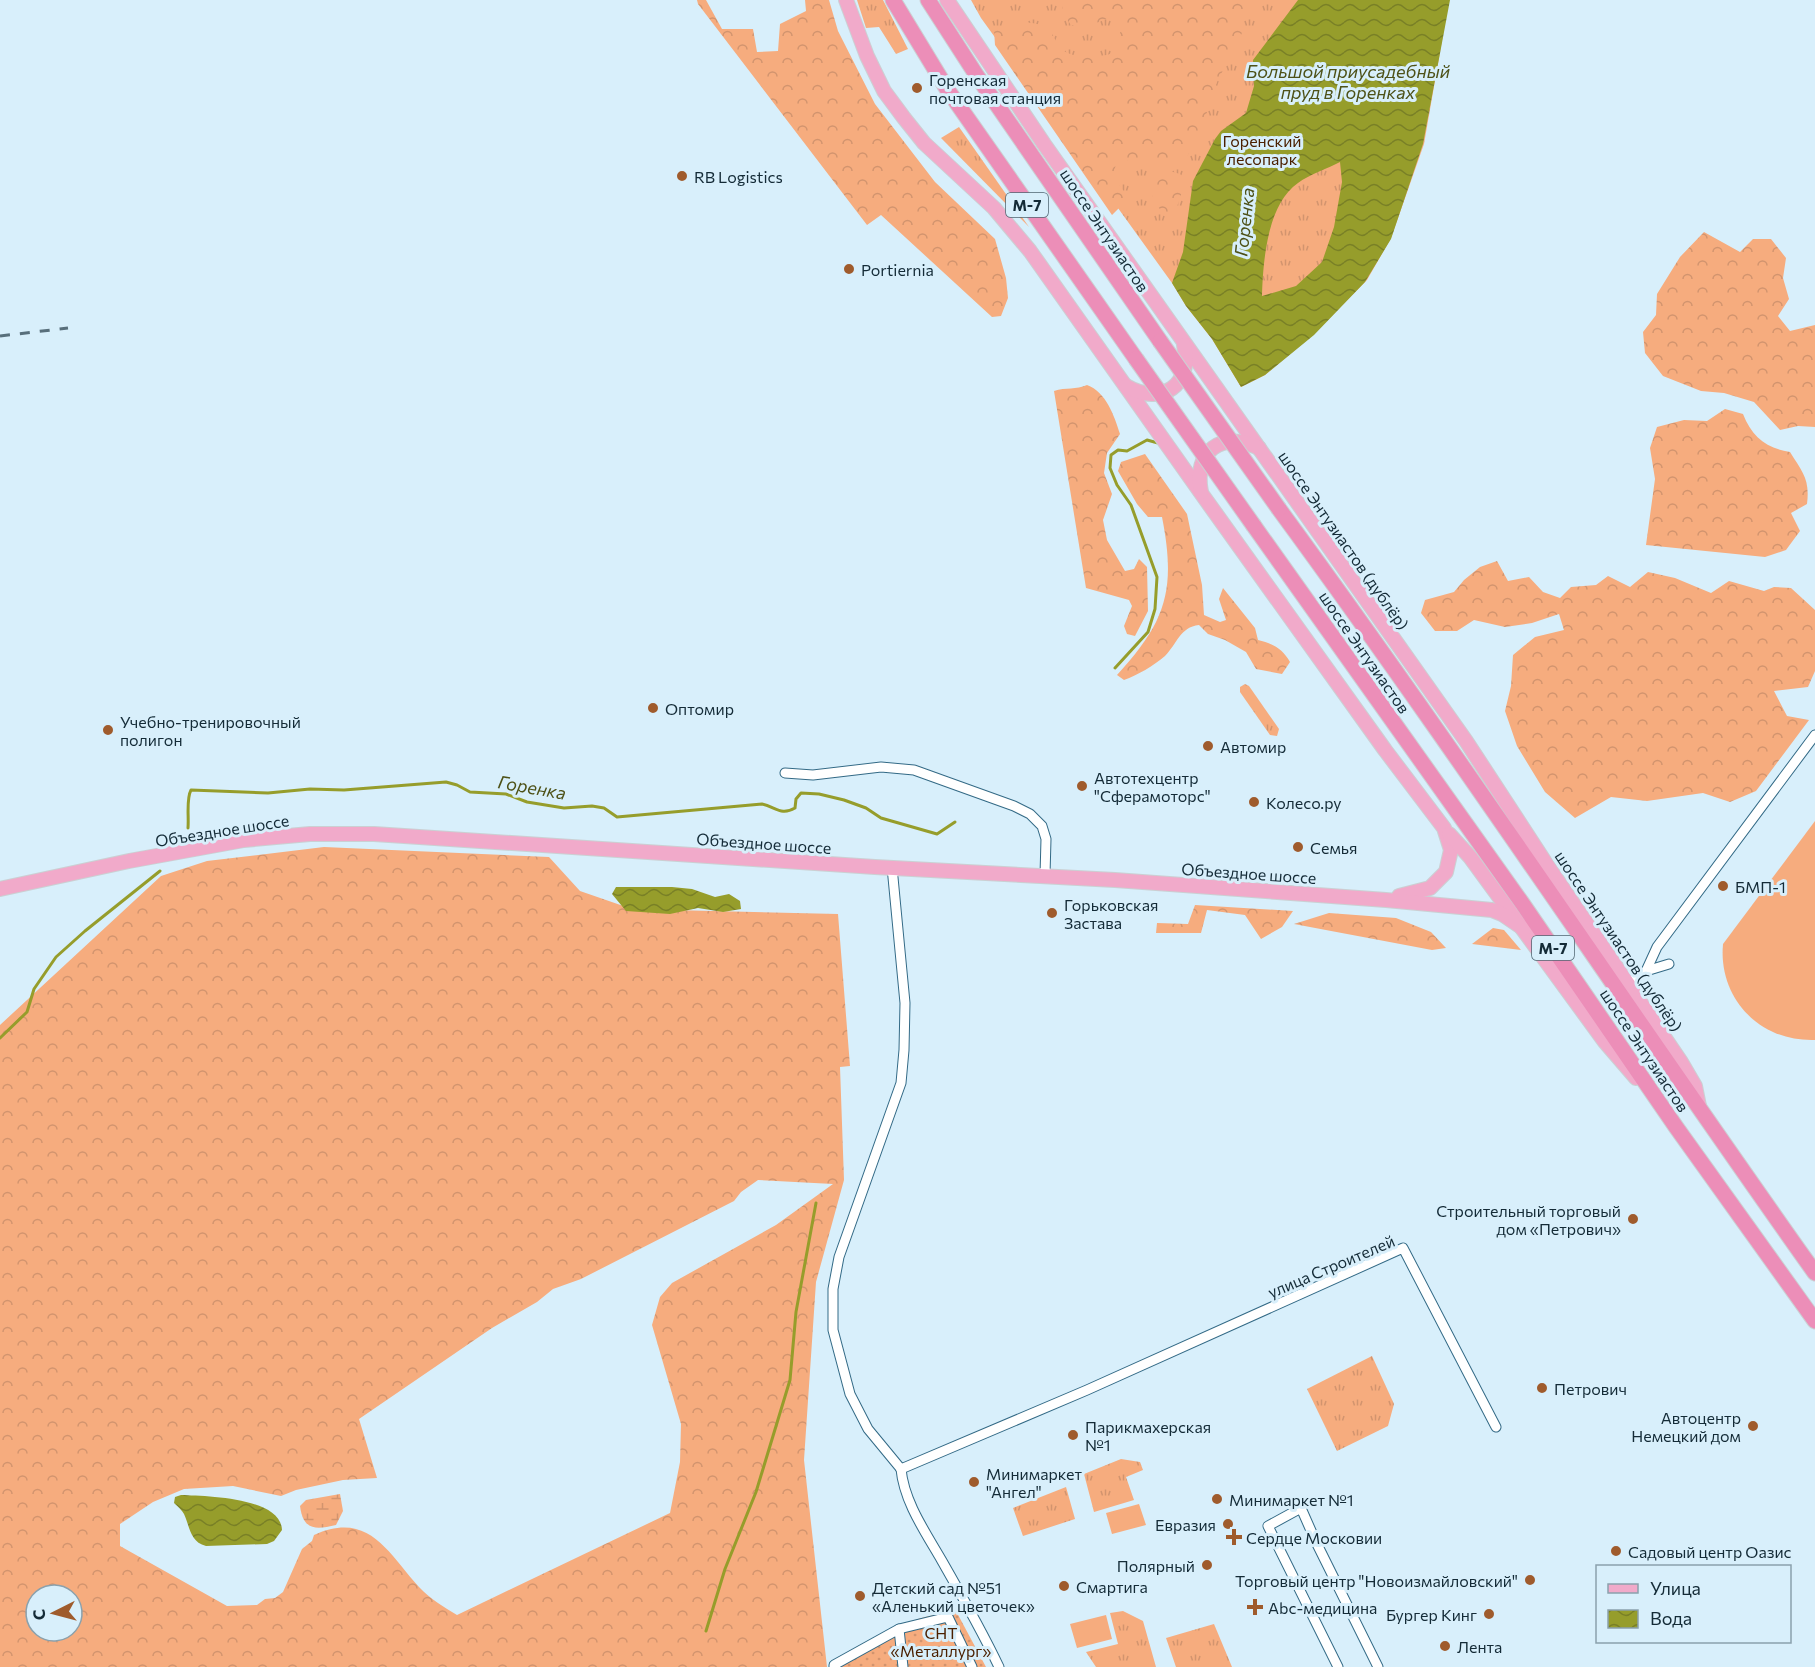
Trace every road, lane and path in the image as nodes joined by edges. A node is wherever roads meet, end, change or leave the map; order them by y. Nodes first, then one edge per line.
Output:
1 (846, 0) edge
2 (893, 0) edge
3 (928, 0) edge
4 (947, 0) edge
5 (1184, 343) junction
6 (1125, 385) junction
7 (1259, 448) junction
8 (1201, 493) junction
9 (1815, 735) edge
10 (785, 773) dead end
11 (1444, 828) junction
12 (892, 867) junction
13 (1045, 875) junction
14 (0, 889) edge
15 (1386, 900) junction
16 (1524, 929) junction
17 (1669, 964) dead end
18 (1646, 971) junction
19 (1628, 984) junction
20 (1699, 1107) junction
21 (1676, 1127) junction
22 (1815, 1274) edge
23 (1815, 1321) edge
24 (1496, 1427) dead end
25 (901, 1469) junction
26 (899, 1629) junction
27 (834, 1667) edge
28 (903, 1667) edge
29 (972, 1667) edge
30 (999, 1667) edge
31 (1338, 1667) edge
32 (1378, 1667) edge

1 - 6 main road
2 - 21 highway, шоссе Энтузиастов / М-7, bridge
3 - 20 highway, шоссе Энтузиастов / М-7, bridge
4 - 5 main road, шоссе Энтузиастов (дублёр)
5 - 6 main road
5 - 7 main road, шоссе Энтузиастов (дублёр)
6 - 8 main road
7 - 8 main road
7 - 19 main road, шоссе Энтузиастов (дублёр)
8 - 11 main road
9 - 18 street
10 - 13 street
11 - 15 main road
11 - 16 main road
12 - 13 main road, Объездное шоссе
12 - 14 main road, Объездное шоссе
12 - 25 street
13 - 15 main road, Объездное шоссе
15 - 16 main road, Объездное шоссе
16 - 21 main road
17 - 18 street
18 - 19 street
19 - 20 main road, шоссе Энтузиастов (дублёр)
20 - 22 highway, шоссе Энтузиастов / М-7
21 - 23 highway, шоссе Энтузиастов / М-7
24 - 25 street, улица Строителей
25 - 30 street
26 - 27 street
26 - 28 street
26 - 29 street
31 - 32 street

